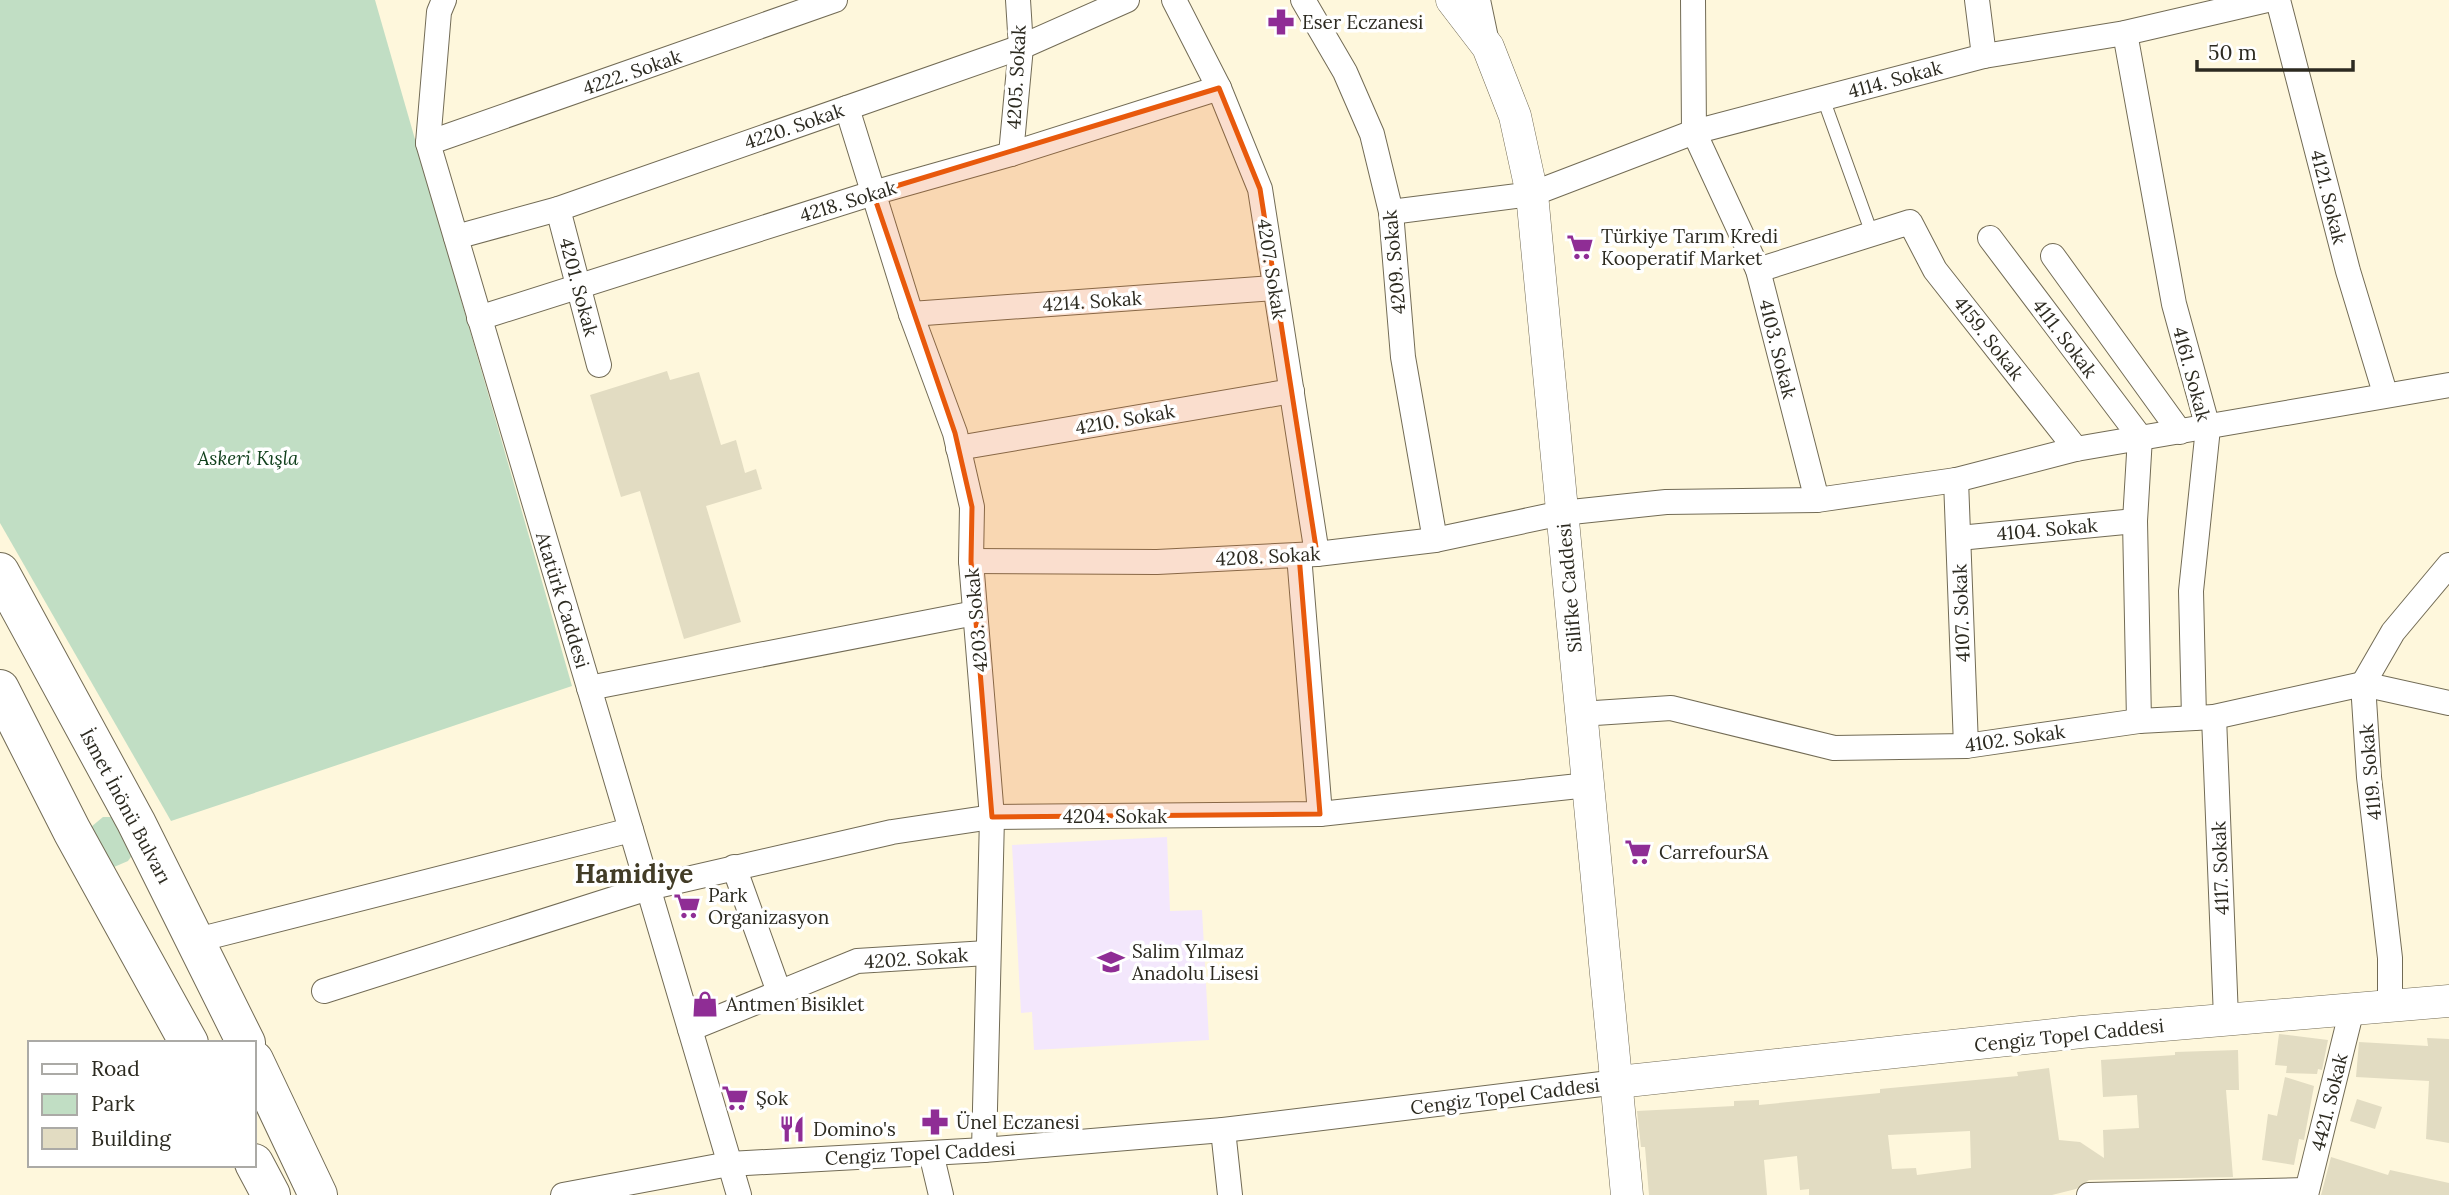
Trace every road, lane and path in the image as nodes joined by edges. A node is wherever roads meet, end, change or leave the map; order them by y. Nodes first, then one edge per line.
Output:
1 (444, 0) edge
2 (835, 0) edge
3 (1018, 0) edge
4 (1127, 0) edge
5 (1174, 0) edge
6 (1303, 0) edge
7 (1452, 0) edge
8 (1478, 0) edge
9 (1693, 0) edge
10 (1977, 0) edge
11 (2267, 0) edge
12 (2125, 33) junction
13 (1021, 47) junction
14 (1488, 47) junction
15 (1984, 57) junction
16 (1219, 89) junction
17 (1823, 98) junction
18 (846, 108) junction
19 (1694, 132) junction
20 (428, 144) junction
21 (1011, 154) junction
22 (873, 193) junction
23 (1532, 194) junction
24 (558, 209) junction
25 (1391, 212) junction
26 (1872, 234) junction
27 (456, 237) junction
28 (1990, 238) dead end
29 (2053, 256) dead end
30 (1758, 270) junction
31 (579, 286) junction
32 (1274, 288) junction
33 (911, 314) junction
34 (479, 318) junction
35 (600, 365) dead end
36 (2449, 385) edge
37 (1292, 391) junction
38 (2385, 393) junction
39 (2208, 428) junction
40 (2180, 432) junction
41 (2140, 437) junction
42 (958, 447) junction
43 (2076, 449) junction
44 (1956, 480) junction
45 (1817, 500) junction
46 (1562, 513) junction
47 (2135, 521) junction
48 (1958, 538) junction
49 (1434, 540) junction
50 (1308, 554) junction
51 (971, 561) junction
52 (2449, 565) edge
53 (0, 572) edge
54 (975, 613) junction
55 (2363, 684) junction
56 (589, 688) junction
57 (0, 690) edge
58 (2449, 703) edge
59 (1580, 714) junction
60 (2204, 718) junction
61 (2140, 721) junction
62 (1966, 746) junction
63 (1588, 785) junction
64 (129, 808) junction
65 (1320, 814) junction
66 (992, 817) junction
67 (631, 830) junction
68 (72, 831) junction
69 (148, 845) junction
70 (734, 867) junction
71 (101, 880) junction
72 (648, 888) junction
73 (197, 940) junction
74 (987, 953) junction
75 (324, 990) dead end
76 (779, 992) junction
77 (2449, 1001) edge
78 (2390, 1006) junction
79 (2352, 1009) junction
80 (2226, 1018) junction
81 (690, 1029) junction
82 (188, 1041) edge
83 (245, 1041) edge
84 (256, 1064) edge
85 (1618, 1083) junction
86 (1223, 1130) junction
87 (984, 1150) junction
88 (931, 1153) junction
89 (730, 1164) junction
90 (256, 1167) edge
91 (2306, 1193) edge
92 (271, 1195) edge
93 (318, 1195) edge
94 (563, 1195) edge
95 (739, 1195) edge
96 (941, 1195) edge
97 (1230, 1195) edge
98 (1627, 1195) edge
99 (2089, 1195) edge

1 - 20 street, Atatürk Caddesi
2 - 20 street, 4222. Sokak
3 - 13 street, 4205. Sokak
4 - 13 street, 4220. Sokak
5 - 16 street, 4207. Sokak
6 - 25 street, 4209. Sokak
7 - 14 street, Silifke Caddesi
8 - 14 street
9 - 19 street, 4103. Sokak
10 - 15 street
11 - 12 street, 4114. Sokak
11 - 38 street, 4121. Sokak
12 - 15 street, 4114. Sokak
12 - 39 street, 4161. Sokak
13 - 18 street, 4220. Sokak
13 - 21 street, 4205. Sokak
14 - 23 street, Silifke Caddesi
15 - 17 street, 4114. Sokak
16 - 21 street, 4218. Sokak
16 - 32 street, 4207. Sokak
17 - 19 street, 4114. Sokak
17 - 26 lane
18 - 22 street, 4203. Sokak
18 - 24 street, 4220. Sokak
19 - 23 street, 4114. Sokak
19 - 30 street, 4103. Sokak
20 - 27 street, Atatürk Caddesi
21 - 22 street, 4218. Sokak
22 - 31 street, 4218. Sokak
22 - 33 street, 4203. Sokak
23 - 25 street, 4114. Sokak
23 - 46 street, Silifke Caddesi
24 - 27 street, 4220. Sokak
24 - 31 street, 4201. Sokak
25 - 49 street, 4209. Sokak
26 - 30 street
26 - 43 street, 4159. Sokak
27 - 34 street, Atatürk Caddesi
28 - 41 street, 4111. Sokak
29 - 40 street
30 - 45 street, 4103. Sokak
31 - 34 street, 4218. Sokak
31 - 35 street, 4201. Sokak
32 - 33 street, 4214. Sokak
32 - 37 street, 4207. Sokak
33 - 42 street, 4203. Sokak
34 - 56 street, Atatürk Caddesi
36 - 38 street, 4208. Sokak
37 - 42 street, 4210. Sokak
37 - 50 street, 4207. Sokak
38 - 39 street, 4208. Sokak
39 - 40 street, 4208. Sokak
39 - 60 street, 4161. Sokak
40 - 41 street, 4208. Sokak
41 - 43 street, 4208. Sokak
41 - 47 street
42 - 51 street, 4203. Sokak
43 - 44 street, 4208. Sokak
44 - 45 street, 4208. Sokak
44 - 48 street, 4107. Sokak
45 - 46 street, 4208. Sokak
46 - 49 street, 4208. Sokak
46 - 59 street, Silifke Caddesi
47 - 48 street, 4104. Sokak
47 - 61 street
48 - 62 street, 4107. Sokak
49 - 50 street, 4208. Sokak
50 - 51 street, 4208. Sokak
50 - 65 street, 4207. Sokak
51 - 54 street, 4203. Sokak
52 - 55 street
53 - 64 main road, İsmet İnönü Bulvarı
54 - 56 street
54 - 66 street, 4203. Sokak
55 - 58 street, 4102. Sokak
55 - 60 street, 4102. Sokak
55 - 78 street, 4119. Sokak
56 - 67 street, Atatürk Caddesi
57 - 68 main road
59 - 62 street, 4102. Sokak
59 - 63 street, Silifke Caddesi
60 - 61 street, 4102. Sokak
60 - 80 street, 4117. Sokak
61 - 62 street, 4102. Sokak
63 - 65 street, 4204. Sokak
63 - 85 street, Silifke Caddesi
64 - 68 main road
64 - 69 main road, İsmet İnönü Bulvarı
65 - 66 street, 4204. Sokak
66 - 70 street, 4204. Sokak
66 - 74 street, 4203. Sokak
67 - 72 street, Atatürk Caddesi
67 - 73 street
68 - 71 main road
69 - 71 main road
69 - 73 main road, İsmet İnönü Bulvarı
70 - 72 street, 4204. Sokak
70 - 76 street
71 - 82 main road
72 - 75 street, 4204. Sokak
72 - 81 street, Atatürk Caddesi
73 - 83 main road, İsmet İnönü Bulvarı
74 - 76 street, 4202. Sokak
74 - 87 street, 4203. Sokak
76 - 81 street, 4202. Sokak
77 - 78 street, Cengiz Topel Caddesi
78 - 79 street, Cengiz Topel Caddesi
79 - 80 street, Cengiz Topel Caddesi
79 - 91 street, 4421. Sokak
80 - 85 street, Cengiz Topel Caddesi
81 - 89 street, Atatürk Caddesi
84 - 93 main road
85 - 86 street, Cengiz Topel Caddesi
85 - 98 street, Silifke Caddesi
86 - 87 street, Cengiz Topel Caddesi
86 - 97 street
87 - 88 street, Cengiz Topel Caddesi
88 - 89 street, Cengiz Topel Caddesi
88 - 96 street
89 - 94 street, Cengiz Topel Caddesi
89 - 95 street, Atatürk Caddesi
90 - 92 main road
91 - 99 street

